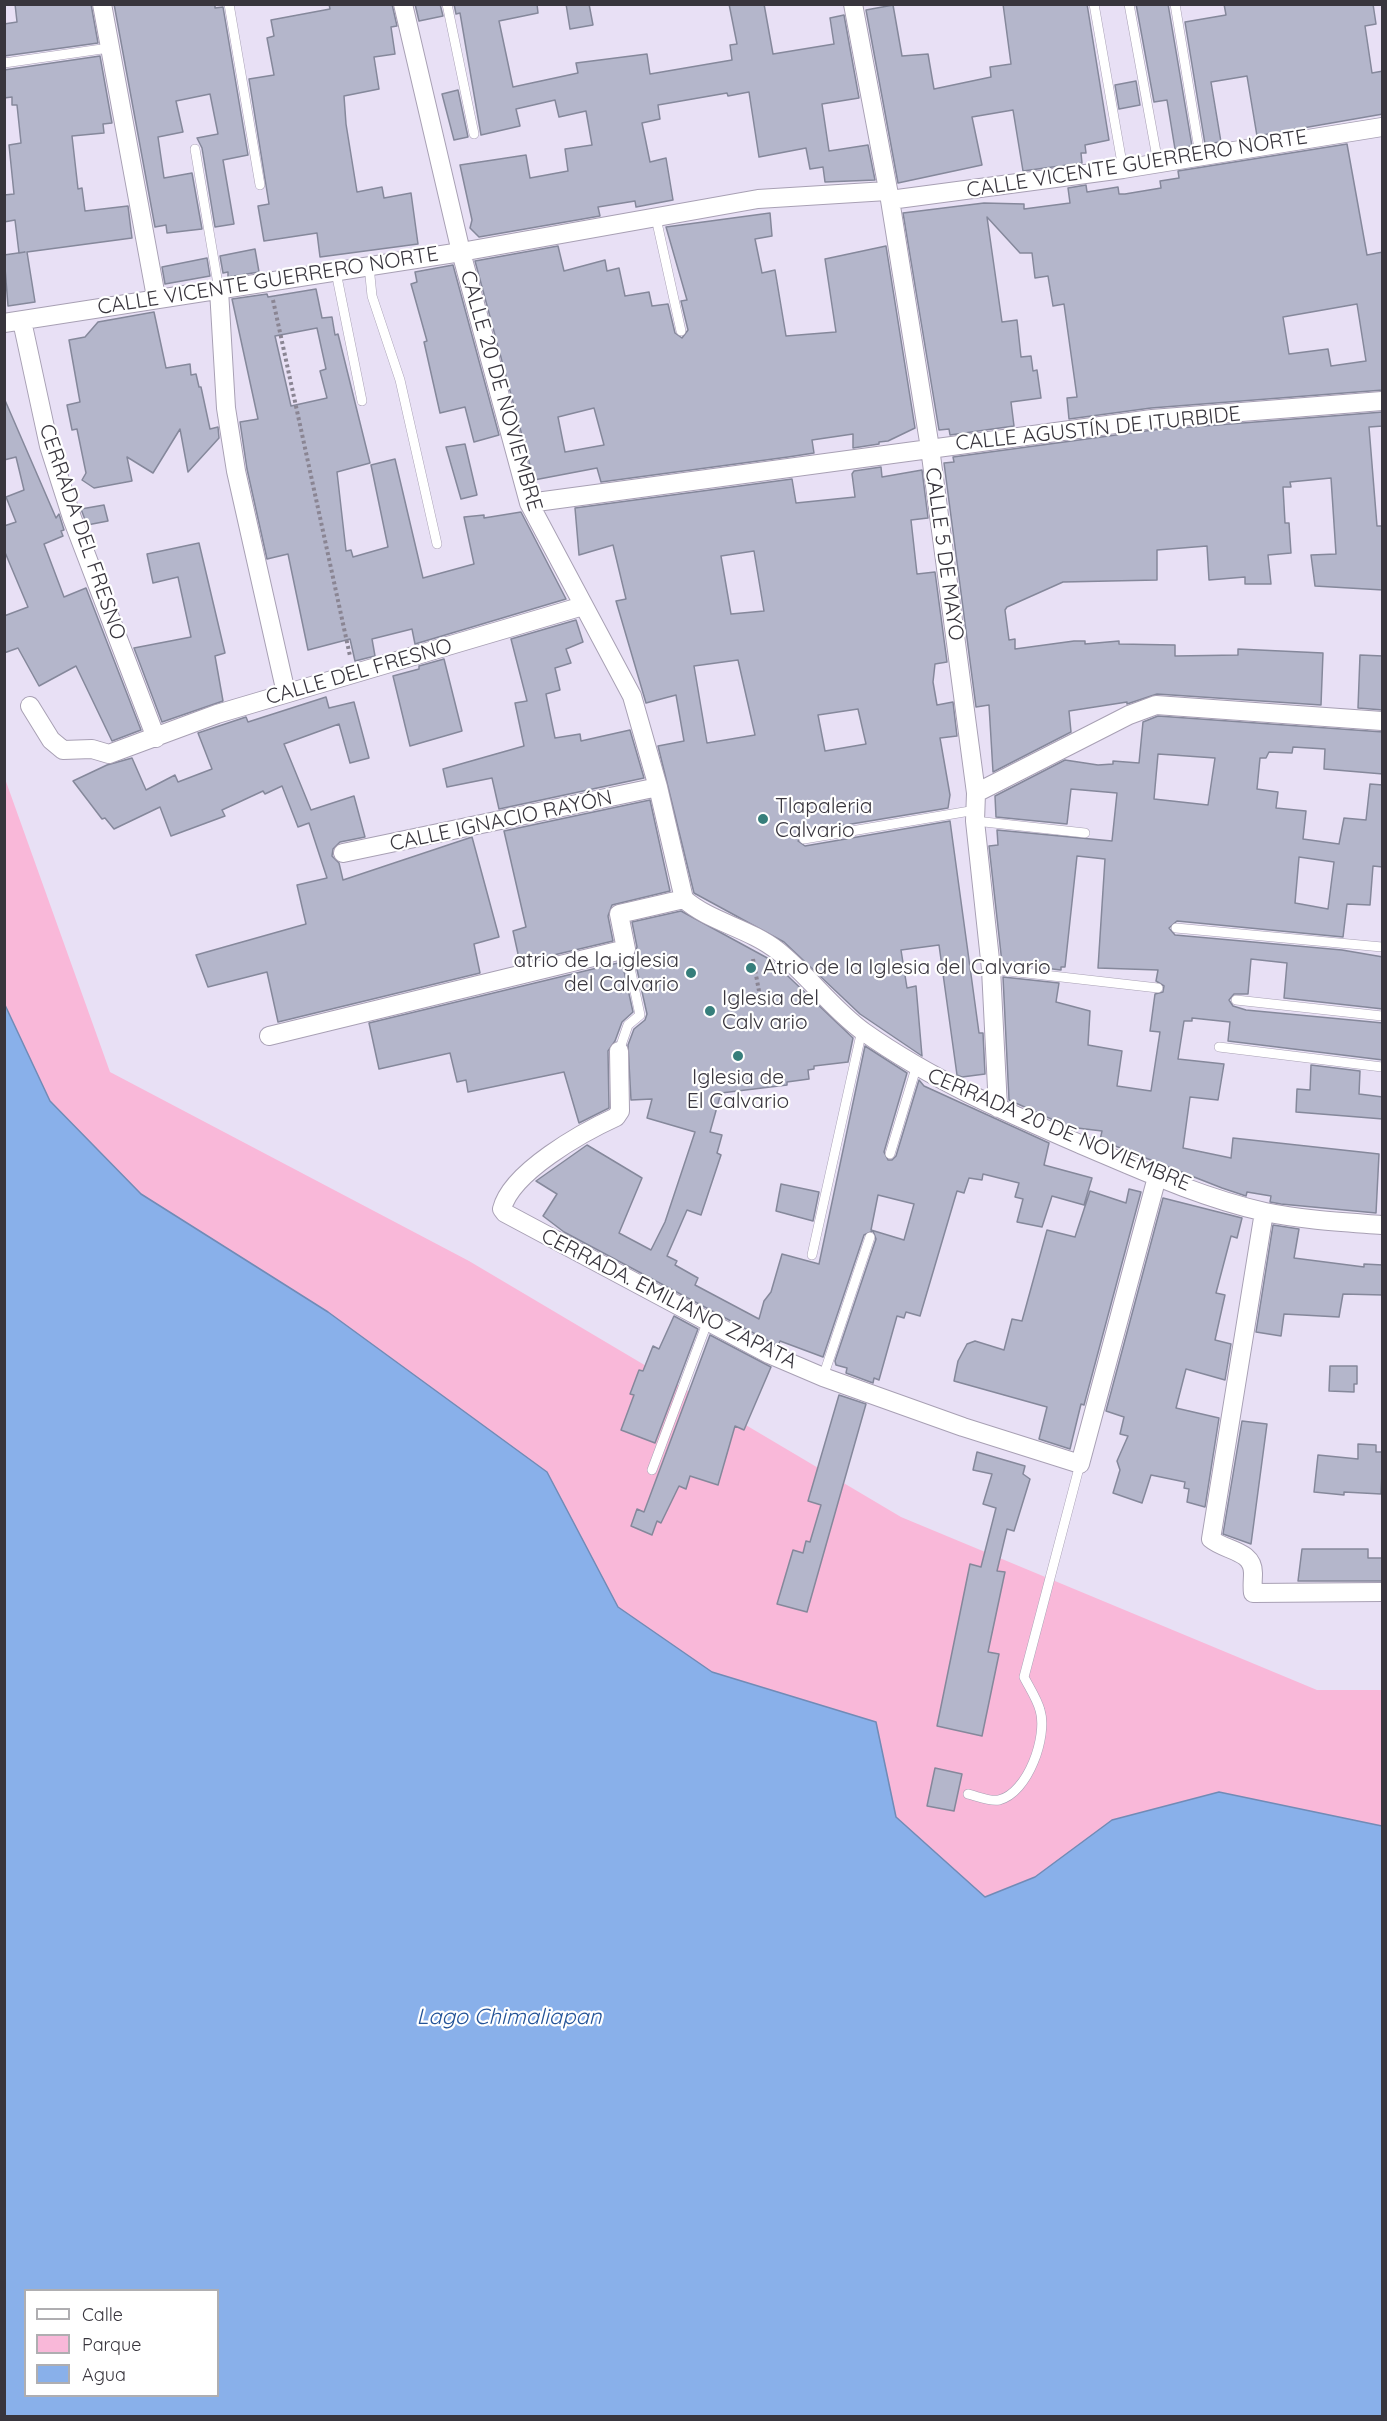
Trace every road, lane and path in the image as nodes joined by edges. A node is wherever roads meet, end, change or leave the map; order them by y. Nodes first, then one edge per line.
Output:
1 (102, 4) edge
2 (229, 4) edge
3 (403, 4) edge
4 (447, 4) edge
5 (854, 4) edge
6 (1094, 4) edge
7 (1129, 4) edge
8 (1175, 4) edge
9 (109, 48) junction
10 (4, 63) edge
11 (1383, 127) edge
12 (474, 134) dead end
13 (195, 150) dead end
14 (1200, 155) junction
15 (1158, 163) junction
16 (1123, 169) junction
17 (260, 185) dead end
18 (889, 195) junction
19 (656, 218) junction
20 (461, 252) junction
21 (369, 266) junction
22 (336, 272) junction
23 (269, 282) junction
24 (219, 290) junction
25 (156, 297) junction
26 (13, 322) edge
27 (681, 331) dead end
28 (362, 401) dead end
29 (1383, 401) edge
30 (930, 448) junction
31 (529, 503) junction
32 (437, 544) dead end
33 (583, 606) junction
34 (354, 674) junction
35 (286, 693) junction
36 (30, 706) dead end
37 (1383, 721) edge
38 (156, 738) junction
39 (657, 787) junction
40 (976, 808) junction
41 (1086, 833) dead end
42 (804, 839) dead end
43 (343, 854) dead end
44 (684, 898) junction
45 (1176, 928) dead end
46 (1383, 947) edge
47 (626, 949) junction
48 (991, 969) junction
49 (1158, 988) dead end
50 (1236, 1000) dead end
51 (1383, 1016) edge
52 (862, 1030) junction
53 (269, 1036) dead end
54 (1219, 1047) dead end
55 (619, 1051) joint
56 (1383, 1067) edge
57 (916, 1068) junction
58 (998, 1108) junction
59 (890, 1154) dead end
60 (1157, 1177) junction
61 (1264, 1212) junction
62 (1383, 1225) edge
63 (870, 1237) dead end
64 (812, 1255) dead end
65 (706, 1323) junction
66 (824, 1377) junction
67 (1080, 1464) junction
68 (652, 1470) dead end
69 (1383, 1592) edge
70 (968, 1794) dead end

1 - 9 street
2 - 17 lane
3 - 20 street, CALLE 20 DE NOVIEMBRE
4 - 12 lane
5 - 18 street, CALLE 5 DE MAYO
6 - 16 lane
7 - 15 lane
8 - 14 lane
9 - 10 lane
9 - 25 street
11 - 14 street, CALLE VICENTE GUERRERO NORTE
13 - 24 lane
14 - 15 street, CALLE VICENTE GUERRERO NORTE
15 - 16 street, CALLE VICENTE GUERRERO NORTE
16 - 18 street, CALLE VICENTE GUERRERO NORTE
18 - 19 street, CALLE VICENTE GUERRERO NORTE
18 - 30 street, CALLE 5 DE MAYO
19 - 20 street, CALLE VICENTE GUERRERO NORTE
19 - 27 lane
20 - 21 street, CALLE VICENTE GUERRERO NORTE
20 - 31 street, CALLE 20 DE NOVIEMBRE
21 - 22 street, CALLE VICENTE GUERRERO NORTE
21 - 32 lane
22 - 23 street, CALLE VICENTE GUERRERO NORTE
22 - 28 lane
23 - 24 street, CALLE VICENTE GUERRERO NORTE
23 - 34 path
24 - 25 street, CALLE VICENTE GUERRERO NORTE
24 - 35 street
25 - 26 street, CALLE VICENTE GUERRERO NORTE
26 - 38 street, CERRADA DEL FRESNO
29 - 30 street, CALLE AGUSTÍN DE ITURBIDE
30 - 31 street, CALLE AGUSTÍN DE ITURBIDE
30 - 40 street, CALLE 5 DE MAYO
31 - 33 street, CALLE 20 DE NOVIEMBRE
33 - 34 street, CALLE DEL FRESNO
33 - 39 street, CALLE 20 DE NOVIEMBRE
34 - 35 street, CALLE DEL FRESNO
35 - 38 street, CALLE DEL FRESNO
36 - 38 street, CALLE DEL FRESNO
37 - 40 street
39 - 43 street, CALLE IGNACIO RAYÓN
39 - 44 street, CALLE 20 DE NOVIEMBRE
40 - 41 lane
40 - 42 lane
40 - 48 street, CALLE 5 DE MAYO
44 - 47 street
44 - 52 street, CERRADA 20 DE NOVIEMBRE
45 - 46 lane
47 - 53 street
47 - 55 lane
48 - 49 lane
48 - 58 street, CALLE 5 DE MAYO
50 - 51 lane
52 - 57 street, CERRADA 20 DE NOVIEMBRE
52 - 64 lane
54 - 56 lane
55 - 65 street, CERRADA. EMILIANO ZAPATA
57 - 58 street, CERRADA 20 DE NOVIEMBRE
57 - 59 lane
58 - 60 street, CERRADA 20 DE NOVIEMBRE
60 - 61 street, CERRADA 20 DE NOVIEMBRE
60 - 67 street
61 - 62 street, CERRADA 20 DE NOVIEMBRE
61 - 69 street
63 - 66 lane
65 - 66 street, CERRADA. EMILIANO ZAPATA
65 - 68 lane
66 - 67 street, CERRADA. EMILIANO ZAPATA
67 - 70 lane

